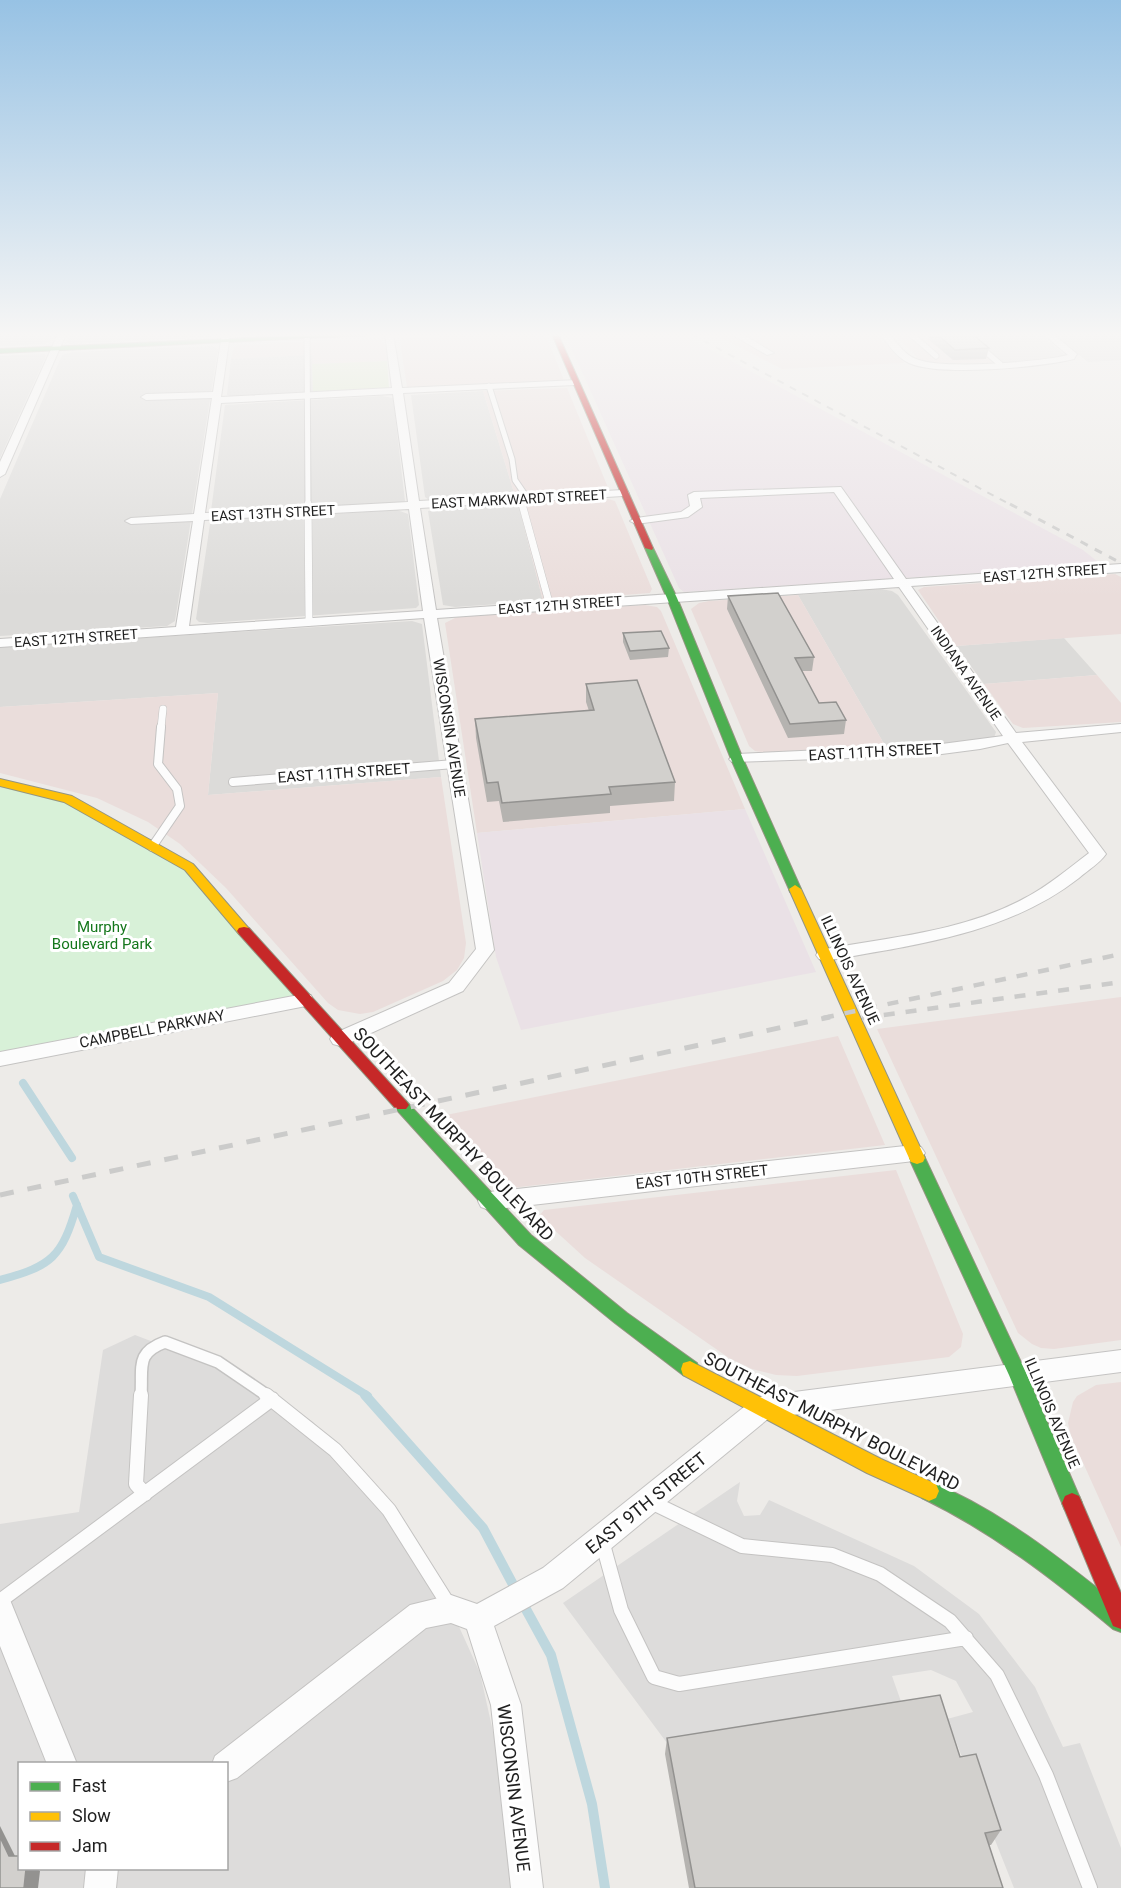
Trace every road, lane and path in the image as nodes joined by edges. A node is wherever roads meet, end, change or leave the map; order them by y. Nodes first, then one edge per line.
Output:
1 (23, 422) edge
2 (213, 422) edge
3 (308, 422) edge
4 (403, 422) edge
5 (500, 422) edge
6 (593, 422) edge
7 (0, 474) edge
8 (623, 493) junction
9 (524, 499) junction
10 (415, 505) junction
11 (309, 511) junction
12 (198, 517) junction
13 (131, 521) dead end
14 (636, 521) junction
15 (1121, 568) edge
16 (902, 582) junction
17 (672, 598) junction
18 (550, 606) junction
19 (430, 614) junction
20 (309, 622) junction
21 (182, 631) junction
22 (0, 643) edge
23 (163, 709) dead end
24 (1121, 729) edge
25 (1012, 738) junction
26 (737, 759) junction
27 (454, 764) junction
28 (0, 782) edge
29 (233, 782) dead end
30 (152, 847) junction
31 (825, 955) junction
32 (304, 1000) junction
33 (340, 1039) junction
34 (0, 1059) edge
35 (914, 1153) junction
36 (489, 1201) junction
37 (1121, 1361) edge
38 (1018, 1375) junction
39 (272, 1399) junction
40 (763, 1407) junction
41 (145, 1494) junction
42 (648, 1501) junction
43 (597, 1544) junction
44 (0, 1601) edge
45 (0, 1610) edge
46 (475, 1613) junction
47 (1121, 1619) edge
48 (966, 1638) junction
49 (61, 1762) edge
50 (228, 1765) edge
51 (102, 1870) edge
52 (100, 1888) edge
53 (527, 1888) edge
54 (1090, 1888) edge

1 - 7 street
2 - 12 street
3 - 11 lane
4 - 10 street, WISCONSIN AVENUE
5 - 9 lane
6 - 8 street, ILLINOIS AVENUE
8 - 9 street, EAST MARKWARDT STREET
8 - 14 street, ILLINOIS AVENUE
9 - 10 street, EAST MARKWARDT STREET
9 - 18 lane
10 - 11 street, EAST 13TH STREET
10 - 19 street, WISCONSIN AVENUE
11 - 12 street, EAST 13TH STREET
11 - 20 lane
12 - 13 street, EAST 13TH STREET
12 - 21 street
14 - 16 street, INDIANA AVENUE
14 - 17 street, ILLINOIS AVENUE
15 - 16 street, EAST 12TH STREET
16 - 17 street, EAST 12TH STREET
16 - 25 street, INDIANA AVENUE
17 - 18 street, EAST 12TH STREET
17 - 26 street, ILLINOIS AVENUE
18 - 19 street, EAST 12TH STREET
19 - 20 street, EAST 12TH STREET
19 - 27 street, WISCONSIN AVENUE
20 - 21 street, EAST 12TH STREET
21 - 22 street, EAST 12TH STREET
23 - 30 lane
24 - 25 street, EAST 11TH STREET
25 - 26 street, EAST 11TH STREET
25 - 31 street, INDIANA AVENUE
26 - 31 street, ILLINOIS AVENUE
27 - 29 lane, EAST 11TH STREET
27 - 33 street, WISCONSIN AVENUE
28 - 30 street, SOUTHEAST MURPHY BOULEVARD
30 - 32 street, SOUTHEAST MURPHY BOULEVARD
31 - 35 street, ILLINOIS AVENUE
32 - 33 street, SOUTHEAST MURPHY BOULEVARD
32 - 34 street, CAMPBELL PARKWAY
33 - 36 street, SOUTHEAST MURPHY BOULEVARD
35 - 36 street, EAST 10TH STREET
35 - 38 street, ILLINOIS AVENUE
36 - 40 street, SOUTHEAST MURPHY BOULEVARD
37 - 38 street
38 - 40 street
38 - 47 street, ILLINOIS AVENUE
39 - 41 lane
39 - 41 lane
39 - 46 lane
40 - 42 street, EAST 9TH STREET
40 - 47 street, SOUTHEAST MURPHY BOULEVARD
41 - 44 lane
42 - 43 street, EAST 9TH STREET
42 - 48 lane
43 - 46 street, EAST 9TH STREET
43 - 48 lane
45 - 49 street
46 - 50 street, EAST 9TH STREET
46 - 53 street, WISCONSIN AVENUE
48 - 54 lane
51 - 52 street

